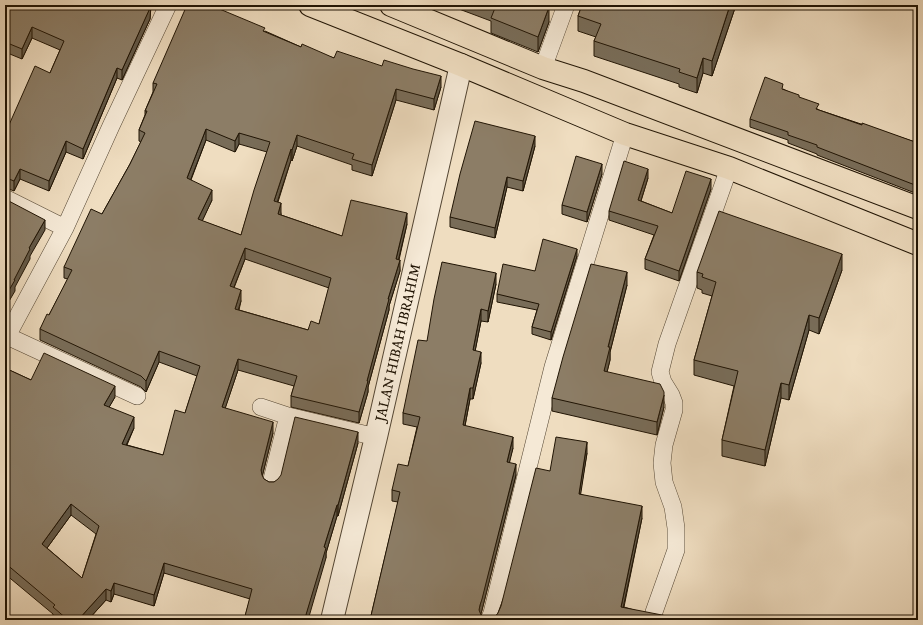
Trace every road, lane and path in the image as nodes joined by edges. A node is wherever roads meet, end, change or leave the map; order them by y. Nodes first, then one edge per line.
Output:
1 (168, 5) edge
2 (310, 5) edge
3 (566, 5) edge
4 (395, 6) edge
5 (461, 65) junction
6 (543, 68) junction
7 (625, 134) junction
8 (728, 168) junction
9 (5, 198) edge
10 (918, 208) edge
11 (65, 228) junction
12 (918, 244) edge
13 (6, 338) edge
14 (137, 396) dead end
15 (261, 407) dead end
16 (288, 416) junction
17 (376, 437) junction
18 (271, 483) edge
19 (654, 612) edge
20 (332, 620) edge
21 (489, 620) edge

1 - 11 street
2 - 5 main road
3 - 6 street
4 - 6 main road
5 - 7 main road
5 - 17 street, JALAN HIBAH IBRAHIM
6 - 10 main road
7 - 8 main road
7 - 21 street
8 - 12 main road
8 - 19 street
9 - 11 street
11 - 13 street
13 - 14 street
15 - 16 street
16 - 17 street
16 - 18 street
17 - 20 street, JALAN HIBAH IBRAHIM

